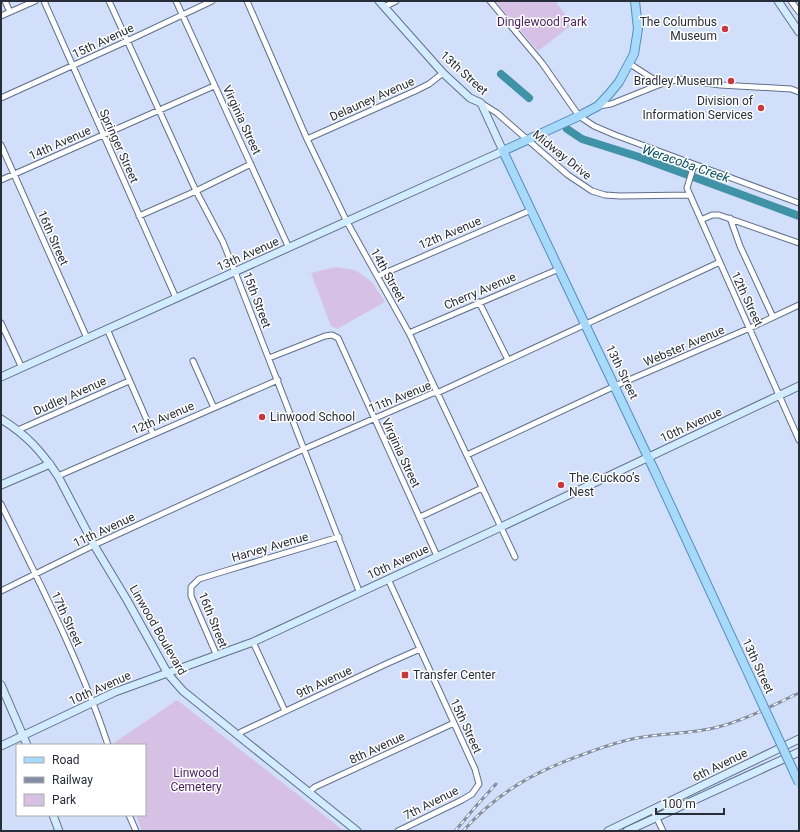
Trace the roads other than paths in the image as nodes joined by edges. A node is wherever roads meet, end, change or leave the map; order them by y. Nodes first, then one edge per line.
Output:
1 (4, 1) edge
2 (34, 1) edge
3 (44, 1) edge
4 (109, 1) edge
5 (176, 1) edge
6 (212, 1) edge
7 (247, 1) edge
8 (379, 1) edge
9 (396, 1) edge
10 (490, 1) edge
11 (635, 1) edge
12 (778, 1) edge
13 (791, 1) edge
14 (384, 7) junction
15 (10, 12) junction
16 (799, 12) edge
17 (182, 15) junction
18 (1, 16) edge
19 (799, 32) edge
20 (127, 41) junction
21 (630, 64) junction
22 (72, 66) junction
23 (443, 73) junction
24 (661, 84) junction
25 (214, 86) junction
26 (799, 92) edge
27 (1, 98) edge
28 (481, 103) junction
29 (598, 106) junction
30 (159, 109) junction
31 (579, 116) junction
32 (102, 134) junction
33 (307, 139) junction
34 (526, 140) junction
35 (1, 145) edge
36 (504, 151) junction
37 (251, 164) junction
38 (694, 165) junction
39 (14, 174) junction
40 (1, 180) edge
41 (196, 191) junction
42 (690, 195) junction
43 (799, 203) edge
44 (531, 210) junction
45 (139, 216) junction
46 (730, 218) junction
47 (701, 220) junction
48 (346, 222) junction
49 (799, 243) edge
50 (289, 248) junction
51 (720, 262) junction
52 (559, 269) junction
53 (235, 272) junction
54 (378, 276) junction
55 (176, 298) junction
56 (479, 302) junction
57 (799, 305) edge
58 (773, 317) junction
59 (1, 323) edge
60 (585, 324) junction
61 (750, 328) junction
62 (107, 329) junction
63 (410, 333) junction
64 (87, 338) junction
65 (269, 358) junction
66 (508, 360) junction
67 (192, 361) dead end
68 (22, 368) junction
69 (1, 377) edge
70 (278, 380) junction
71 (130, 381) junction
72 (615, 386) junction
73 (799, 386) edge
74 (438, 393) junction
75 (778, 395) junction
76 (214, 408) junction
77 (1, 419) edge
78 (375, 419) junction
79 (18, 430) junction
80 (153, 434) junction
81 (799, 440) edge
82 (304, 448) junction
83 (467, 455) junction
84 (649, 457) junction
85 (50, 464) junction
86 (58, 476) junction
87 (1, 485) edge
88 (482, 488) junction
89 (1, 504) edge
90 (420, 517) junction
91 (501, 527) junction
92 (339, 537) junction
93 (94, 545) junction
94 (437, 556) junction
95 (515, 557) dead end
96 (35, 575) junction
97 (208, 576) joint
98 (388, 579) junction
99 (1, 591) edge
100 (359, 592) junction
101 (253, 642) junction
102 (420, 649) junction
103 (217, 656) junction
104 (168, 674) junction
105 (1, 685) edge
106 (94, 702) junction
107 (285, 711) junction
108 (454, 723) junction
109 (24, 736) junction
110 (239, 736) junction
111 (799, 739) edge
112 (27, 744) edge
113 (108, 744) edge
114 (1, 746) edge
115 (799, 752) edge
116 (799, 783) edge
117 (309, 792) junction
118 (473, 793) joint
119 (653, 810) junction
120 (53, 816) edge
121 (129, 816) edge
122 (656, 817) junction
123 (59, 831) edge
124 (136, 831) edge
125 (357, 831) edge
126 (398, 831) edge
127 (608, 831) edge
128 (628, 831) edge
129 (663, 831) edge

1 - 15 street
2 - 15 street
3 - 22 street, Springer Street
4 - 20 street, 15th Street
5 - 17 street, Virginia Street
6 - 17 street, 15th Avenue
7 - 33 street, 14th Street
8 - 14 street, 13th Street
9 - 14 street
10 - 31 street
11 - 21 main road
12 - 19 street
13 - 16 street
14 - 23 street, 13th Street
15 - 18 street
17 - 20 street, 15th Avenue
17 - 25 street, Virginia Street
20 - 22 street, 15th Avenue
20 - 30 street, 15th Street
21 - 24 street
21 - 29 main road
22 - 27 street, 15th Avenue
22 - 32 street, Springer Street
23 - 28 street, 13th Street
23 - 33 street, Delauney Avenue
24 - 26 street
24 - 29 street
25 - 30 street, 14th Avenue
25 - 37 street, Virginia Street
28 - 34 street, Midway Drive
28 - 36 street, 13th Street
29 - 31 main road
30 - 32 street, 14th Avenue
30 - 41 street, 15th Street
31 - 34 main road
31 - 38 street
32 - 39 street, 14th Avenue
32 - 45 street, Springer Street
33 - 48 street, 14th Street
34 - 36 main road
34 - 42 street, Midway Drive
35 - 39 street, 16th Street
36 - 44 main road, 13th Street
36 - 48 street, 13th Avenue
37 - 41 street
37 - 50 street, Virginia Street
38 - 42 street, 12th Street
38 - 43 street
39 - 40 street, 14th Avenue
39 - 64 street, 16th Street
41 - 45 street
41 - 53 street, 15th Street
42 - 47 street, 12th Street
44 - 52 main road, 13th Street
44 - 54 street, 12th Avenue
45 - 55 street, Springer Street
46 - 47 street
46 - 49 street
46 - 58 street
47 - 51 street, 12th Street
48 - 50 street, 13th Avenue
48 - 54 street, 14th Street
50 - 53 street, 13th Avenue
51 - 60 street, 11th Avenue
51 - 61 street, 12th Street
52 - 56 street, Cherry Avenue
52 - 60 main road, 13th Street
53 - 55 street, 13th Avenue
53 - 65 street, 15th Street
54 - 63 street, 14th Street
55 - 62 street, 13th Avenue
56 - 63 street, Cherry Avenue
56 - 66 street
57 - 58 street, Webster Avenue
58 - 61 street, Webster Avenue
59 - 68 street
60 - 66 street, 11th Avenue
60 - 72 main road, 13th Street
61 - 72 street, Webster Avenue
61 - 75 street, 12th Street
62 - 64 street, 13th Avenue
62 - 71 street
63 - 74 street, 14th Street
64 - 68 street, 13th Avenue
65 - 70 street, 15th Street
65 - 78 street, Virginia Street
66 - 74 street, 11th Avenue
67 - 76 street
68 - 69 street, 13th Avenue
70 - 76 street, 12th Avenue
70 - 82 street, 15th Street
71 - 79 street, Dudley Avenue
71 - 80 street
72 - 83 street, Webster Avenue
72 - 84 main road, 13th Street
73 - 75 street, 10th Avenue
74 - 78 street, 11th Avenue
74 - 83 street, 14th Street
75 - 81 street, 12th Street
75 - 84 street, 10th Avenue
76 - 80 street, 12th Avenue
77 - 79 street, Linwood Boulevard
78 - 82 street, 11th Avenue
78 - 90 street, Virginia Street
79 - 85 street, Linwood Boulevard
80 - 86 street, 12th Avenue
82 - 92 street, 15th Street
82 - 93 street, 11th Avenue
83 - 88 street, 14th Street
84 - 91 street, 10th Avenue
84 - 116 main road, 13th Street, bridge
85 - 86 street, Linwood Boulevard
85 - 87 street
86 - 93 street, Linwood Boulevard
88 - 90 street
88 - 91 street, 14th Street
89 - 96 street, 17th Street
90 - 94 street, Virginia Street
91 - 94 street, 10th Avenue
91 - 95 street, 14th Street
92 - 97 street, Harvey Avenue
92 - 100 street, 15th Street
93 - 96 street, 11th Avenue
93 - 104 street, Linwood Boulevard
94 - 98 street, 10th Avenue
96 - 99 street, 11th Avenue
96 - 106 street, 17th Street
97 - 103 street, 16th Street
98 - 100 street, 10th Avenue
98 - 102 street, 15th Street
100 - 101 street, 10th Avenue
101 - 103 street, 10th Avenue
101 - 107 street
102 - 107 street, 9th Avenue
102 - 108 street, 15th Street
103 - 104 street, 10th Avenue
104 - 106 street, 10th Avenue
104 - 110 street, Linwood Boulevard
105 - 109 street
106 - 109 street, 10th Avenue
106 - 113 street, 17th Street
107 - 110 street, 9th Avenue
108 - 117 street, 8th Avenue
108 - 118 street, 15th Street
109 - 112 street
109 - 114 street, 10th Avenue
110 - 117 street, Linwood Boulevard
111 - 119 street, 6th Avenue
115 - 122 street, 6th Avenue
117 - 125 street, Linwood Boulevard
118 - 126 street, 7th Avenue
119 - 122 street
119 - 127 street, 6th Avenue
120 - 123 street
121 - 124 street
122 - 128 street, 6th Avenue
122 - 129 street

